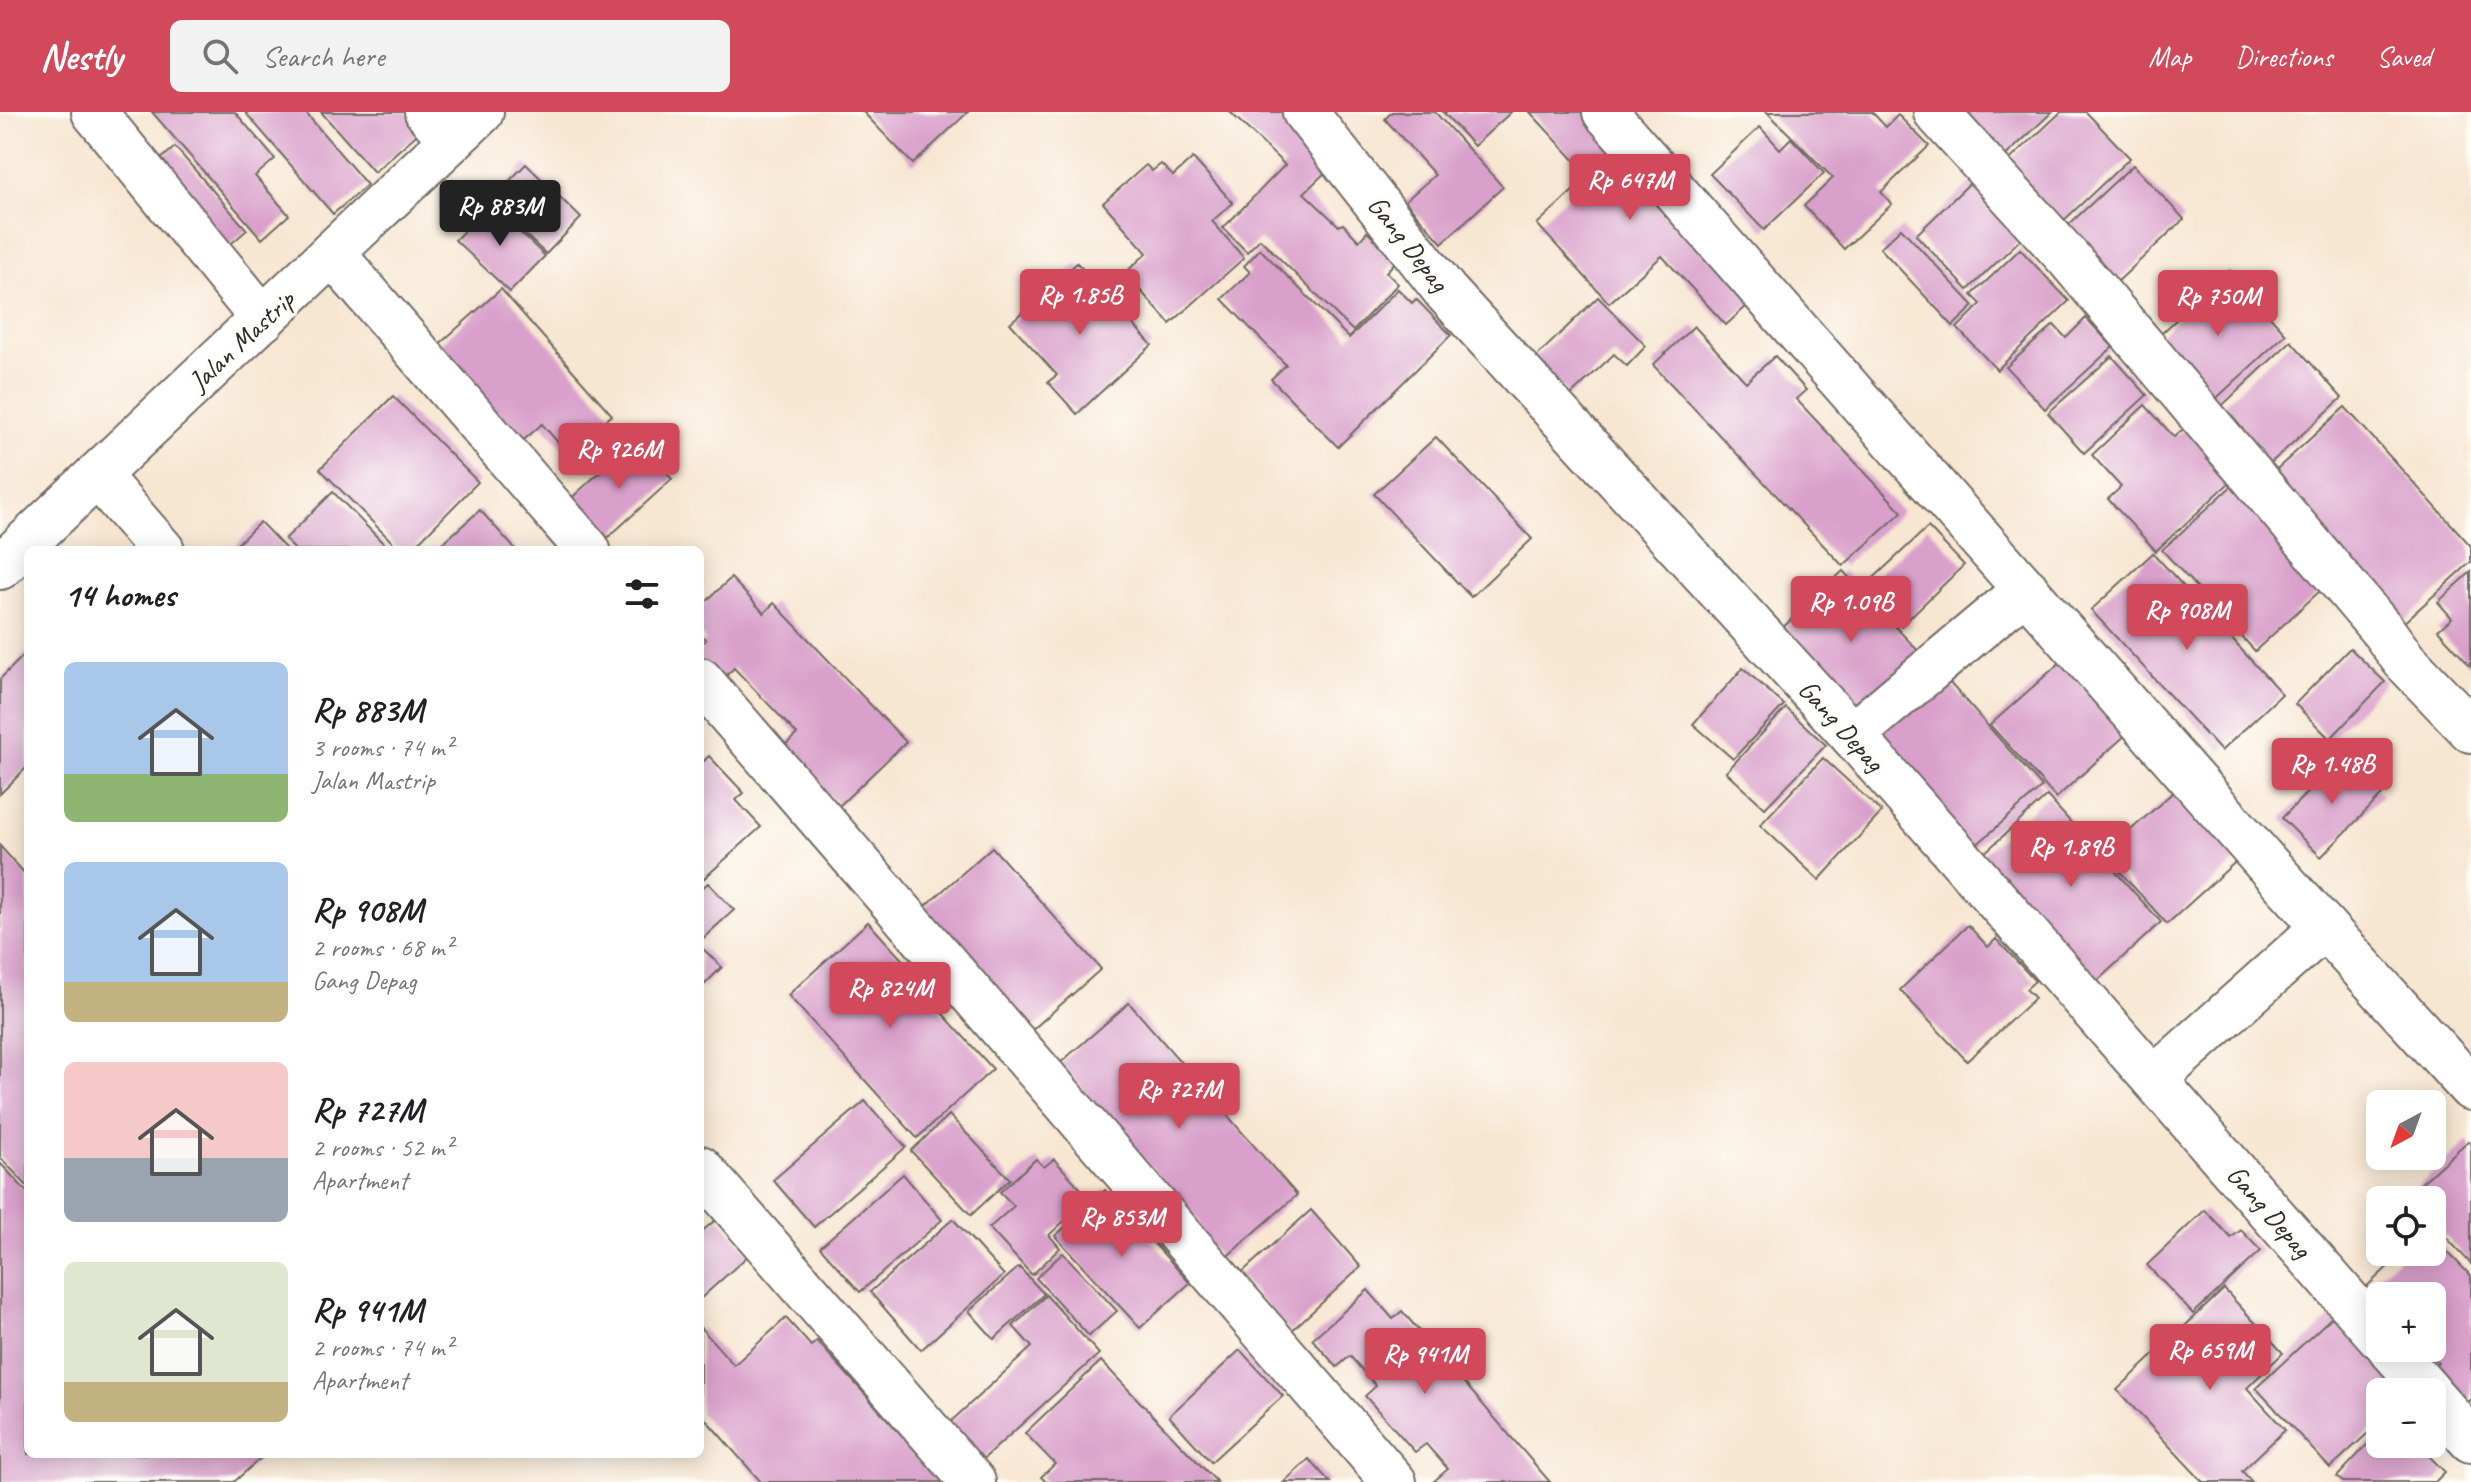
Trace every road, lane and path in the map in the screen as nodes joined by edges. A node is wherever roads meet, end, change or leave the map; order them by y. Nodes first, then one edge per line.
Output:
1 (94, 112) edge
2 (1305, 112) edge
3 (1605, 112) edge
4 (1936, 112) edge
5 (453, 121) edge
6 (332, 253) junction
7 (263, 319) junction
8 (97, 475) junction
9 (159, 546) edge
10 (585, 546) edge
11 (0, 567) edge
12 (2026, 589) junction
13 (704, 685) edge
14 (2471, 730) edge
15 (1852, 735) junction
16 (2324, 927) junction
17 (2154, 1079) junction
18 (2471, 1088) edge
19 (704, 1173) edge
20 (2366, 1321) edge
21 (2402, 1362) edge
22 (2416, 1378) edge
23 (2446, 1412) edge
24 (2471, 1440) edge
25 (973, 1482) edge
26 (1394, 1482) edge

1 - 7 street
2 - 15 street, Gang Depag
3 - 12 street
4 - 14 street
5 - 6 street, Jalan Mastrip
6 - 7 street, Jalan Mastrip
6 - 10 street
7 - 8 street, Jalan Mastrip
8 - 9 street
8 - 11 street, Jalan Mastrip
12 - 15 street
12 - 16 street
13 - 26 street
15 - 17 street, Gang Depag
16 - 17 street
16 - 18 street
17 - 20 street, Gang Depag
19 - 25 street
21 - 22 street
23 - 24 street

